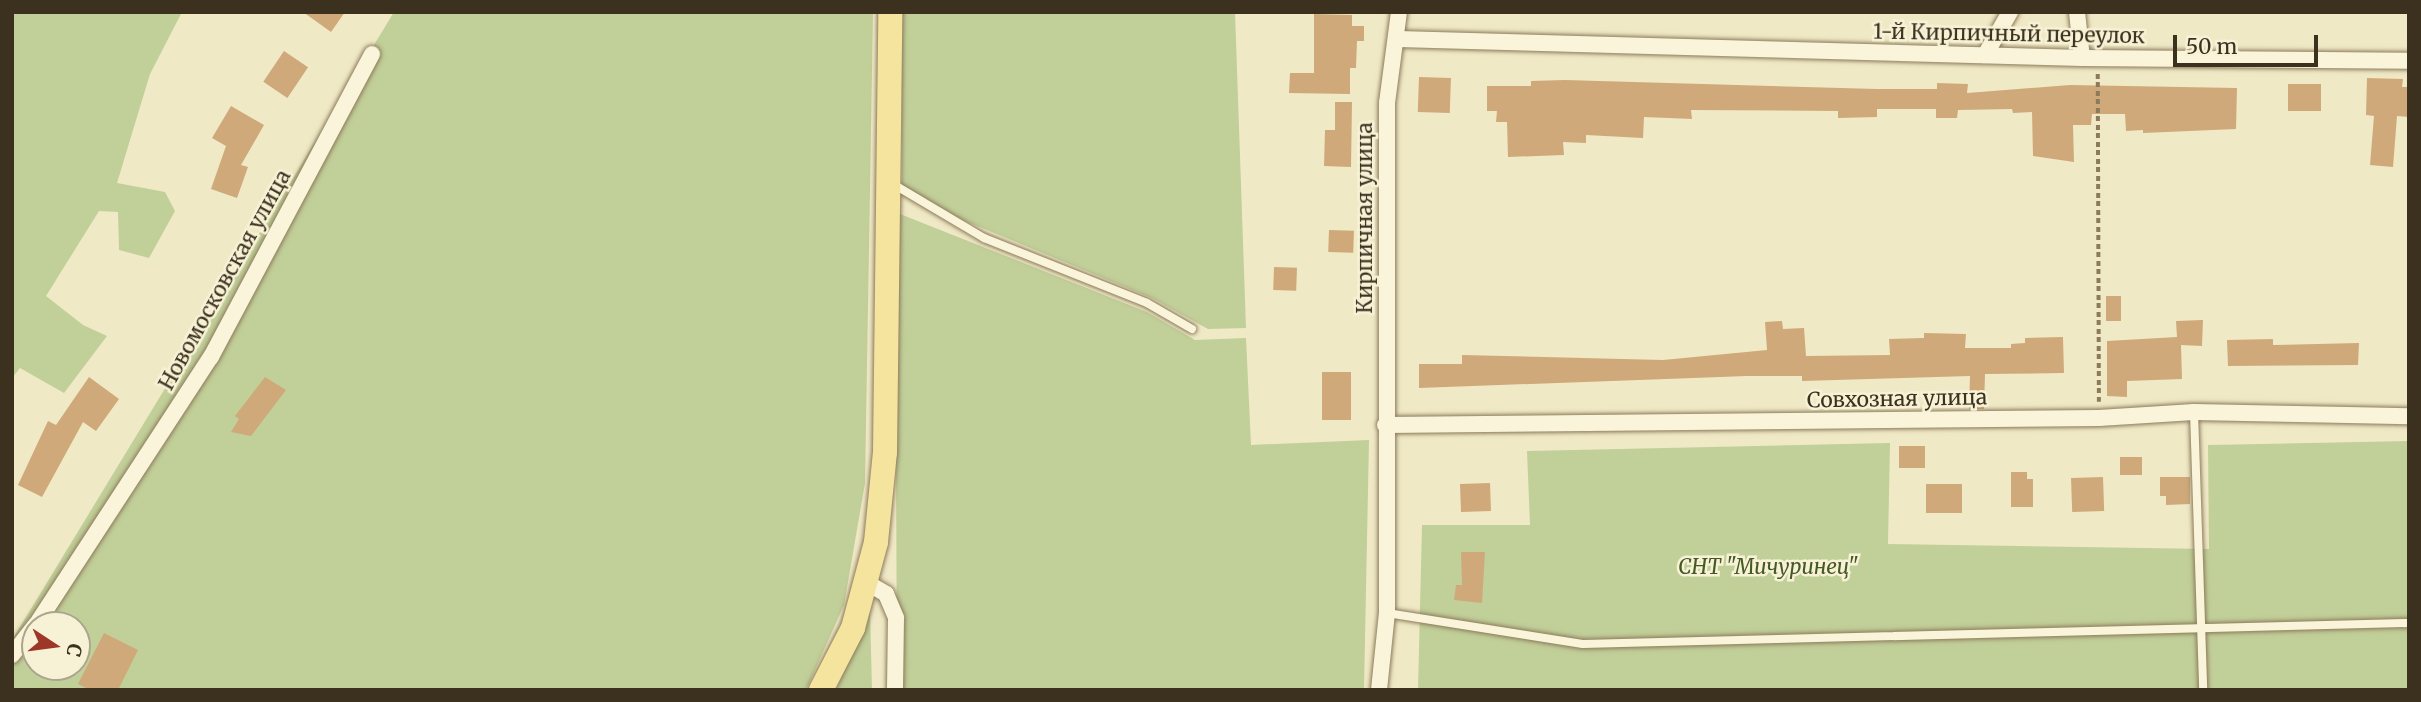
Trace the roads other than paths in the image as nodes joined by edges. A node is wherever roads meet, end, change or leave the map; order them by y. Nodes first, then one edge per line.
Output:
1 (890, 12) edge
2 (1399, 12) edge
3 (2010, 12) edge
4 (2077, 12) edge
5 (1398, 39) junction
6 (372, 54) dead end
7 (1985, 55) junction
8 (2082, 58) junction
9 (2409, 61) edge
10 (890, 183) junction
11 (1192, 328) dead end
12 (2194, 412) junction
13 (2409, 416) edge
14 (1385, 425) junction
15 (869, 584) junction
16 (44, 611) edge
17 (1387, 612) junction
18 (2409, 623) edge
19 (2202, 625) junction
20 (821, 690) edge
21 (895, 690) edge
22 (1379, 690) edge
23 (2203, 690) edge

1 - 10 main road
2 - 5 street, Кирпичная улица
3 - 7 street
4 - 8 street
5 - 7 street, 1-й Кирпичный переулок
5 - 14 street, Кирпичная улица
6 - 16 street, Новомосковская улица
7 - 8 street, 1-й Кирпичный переулок
8 - 9 street, 1-й Кирпичный переулок
10 - 11 lane
10 - 15 main road
12 - 13 street, Совхозная улица
12 - 14 street, Совхозная улица
12 - 19 lane
14 - 17 street, Кирпичная улица
15 - 20 main road
15 - 21 street
17 - 19 lane
17 - 22 street, Кирпичная улица
18 - 19 lane
19 - 23 lane

